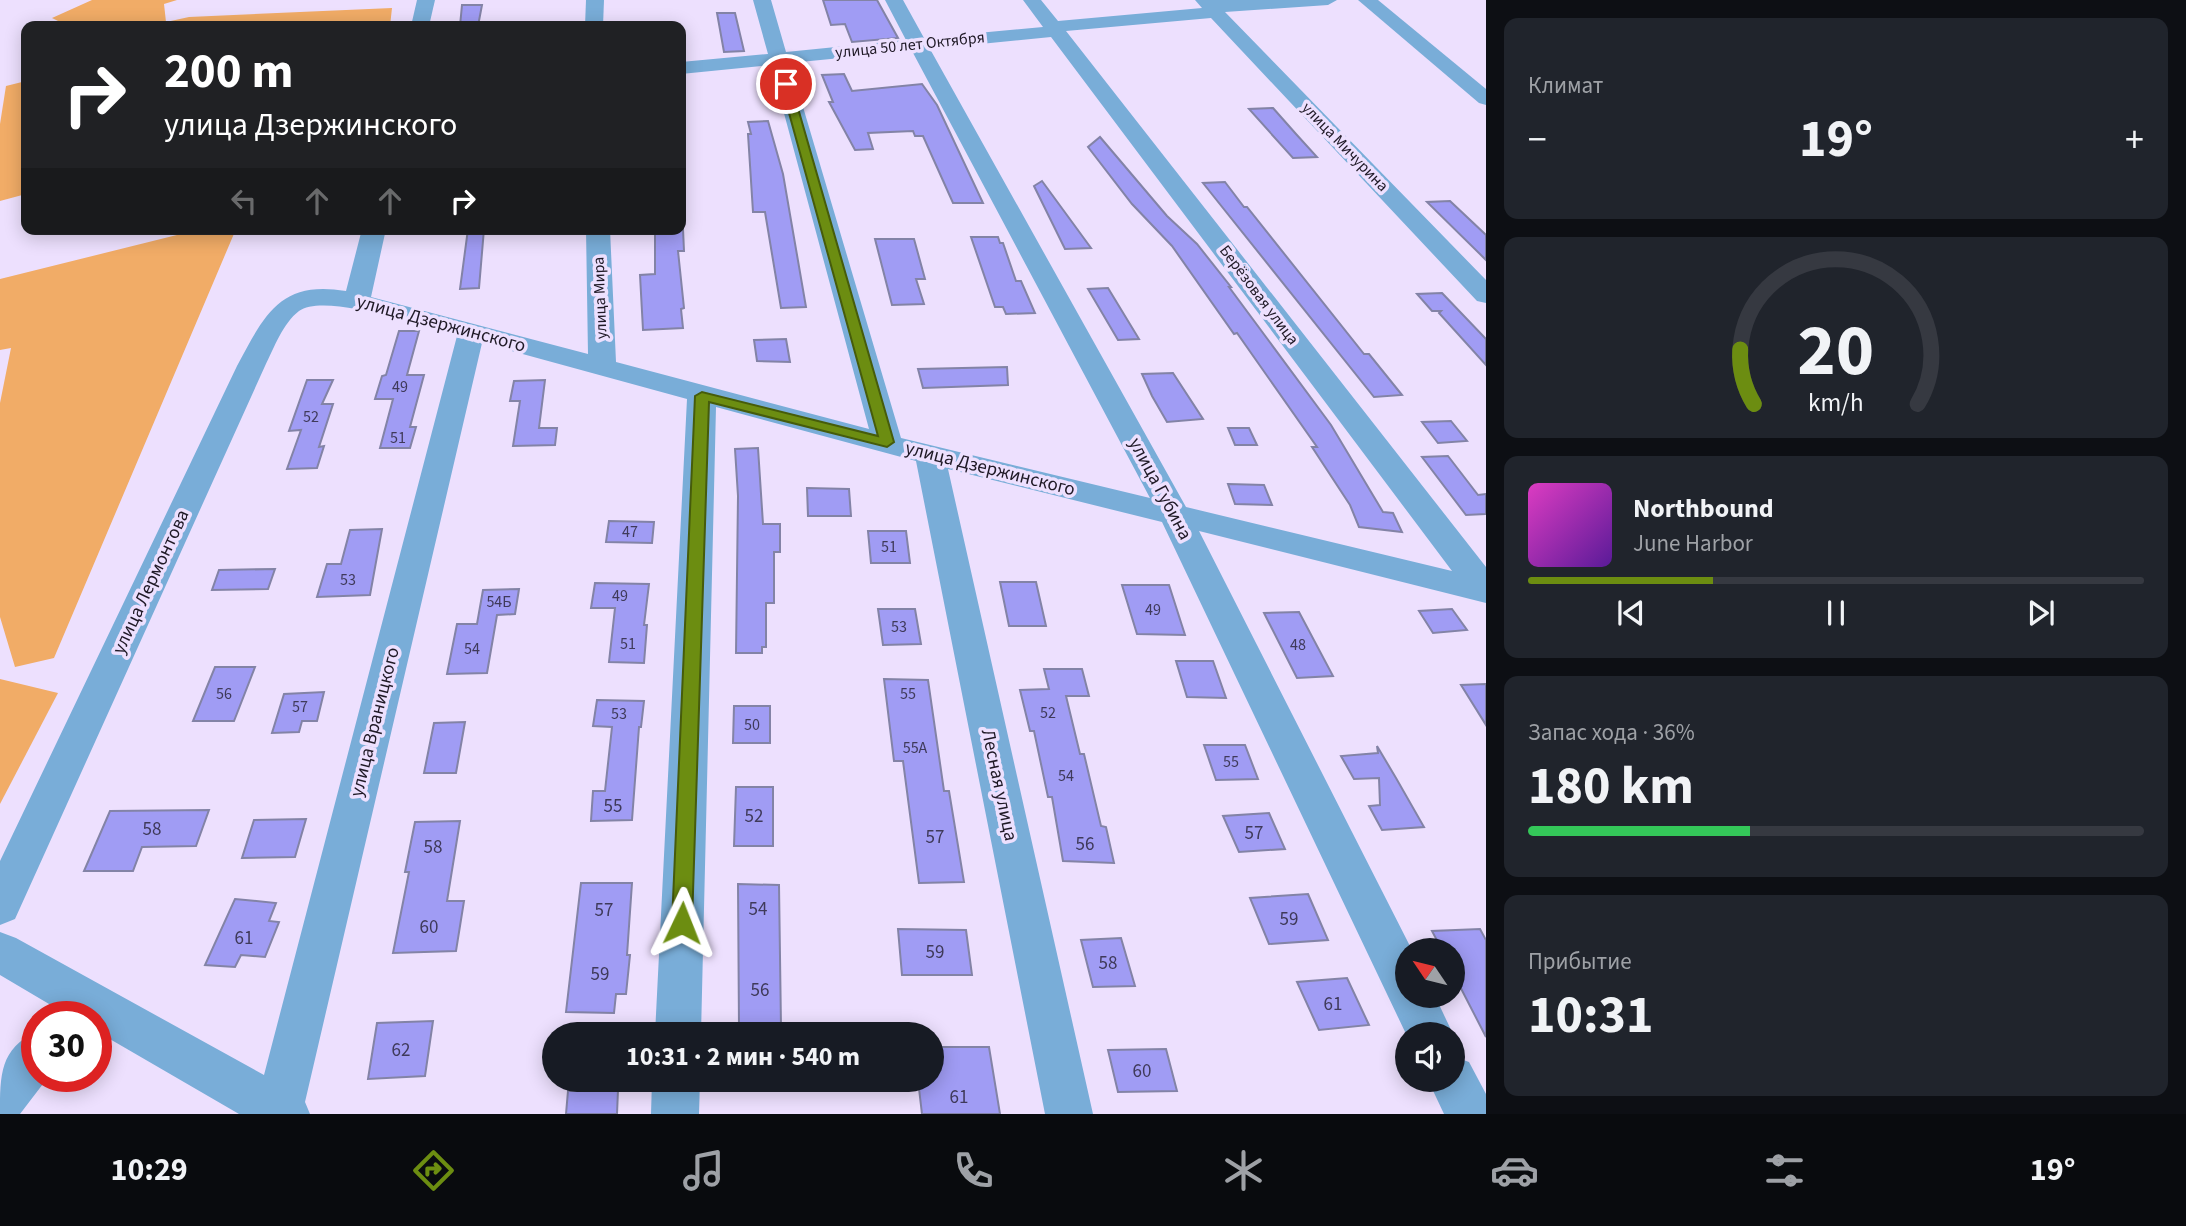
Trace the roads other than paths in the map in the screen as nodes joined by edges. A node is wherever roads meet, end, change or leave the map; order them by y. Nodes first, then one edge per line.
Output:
1 (426, 0) edge
2 (594, 0) edge
3 (762, 0) edge
4 (894, 0) edge
5 (1032, 0) edge
6 (1328, 0) edge
7 (1367, 0) edge
8 (1210, 7) edge
9 (421, 21) edge
10 (594, 21) edge
11 (1055, 29) junction
12 (920, 44) junction
13 (779, 58) junction
14 (686, 67) edge
15 (1486, 99) edge
16 (371, 235) edge
17 (598, 235) edge
18 (1486, 295) edge
19 (345, 298) junction
20 (471, 333) junction
21 (602, 368) junction
22 (702, 396) junction
23 (887, 442) junction
24 (930, 456) junction
25 (1174, 514) junction
26 (1486, 591) edge
27 (0, 906) edge
28 (0, 952) edge
29 (1395, 963) edge
30 (68, 1001) edge
31 (678, 1022) edge
32 (112, 1025) edge
33 (21, 1074) edge
34 (676, 1092) edge
35 (1459, 1092) edge
36 (0, 1101) edge
37 (283, 1112) edge
38 (675, 1114) edge
39 (1069, 1114) edge
40 (1470, 1114) edge

1 - 9 street
2 - 10 street
3 - 13 street
4 - 12 street, улица Губина
5 - 11 street, Берёзовая улица
6 - 8 street, улица 50 лет Октября
7 - 15 street
8 - 11 street, улица 50 лет Октября
8 - 18 street, улица Мичурина
11 - 12 street, улица 50 лет Октября
11 - 26 street, Берёзовая улица
12 - 13 street, улица 50 лет Октября
12 - 25 street, улица Губина
13 - 14 street, улица 50 лет Октября
13 - 23 street
16 - 19 street
17 - 21 street, улица Мира
19 - 20 street, улица Дзержинского
19 - 27 street, улица Лермонтова
20 - 21 street, улица Дзержинского
20 - 37 street, улица Враницкого
21 - 22 street, улица Дзержинского
22 - 23 street, улица Дзержинского
22 - 31 street
23 - 24 street, улица Дзержинского
24 - 25 street, улица Дзержинского
24 - 39 street, Лесная улица
25 - 26 street, улица Дзержинского
25 - 29 street, улица Губина
28 - 30 street
32 - 37 street
33 - 36 street
34 - 38 street
35 - 40 street

